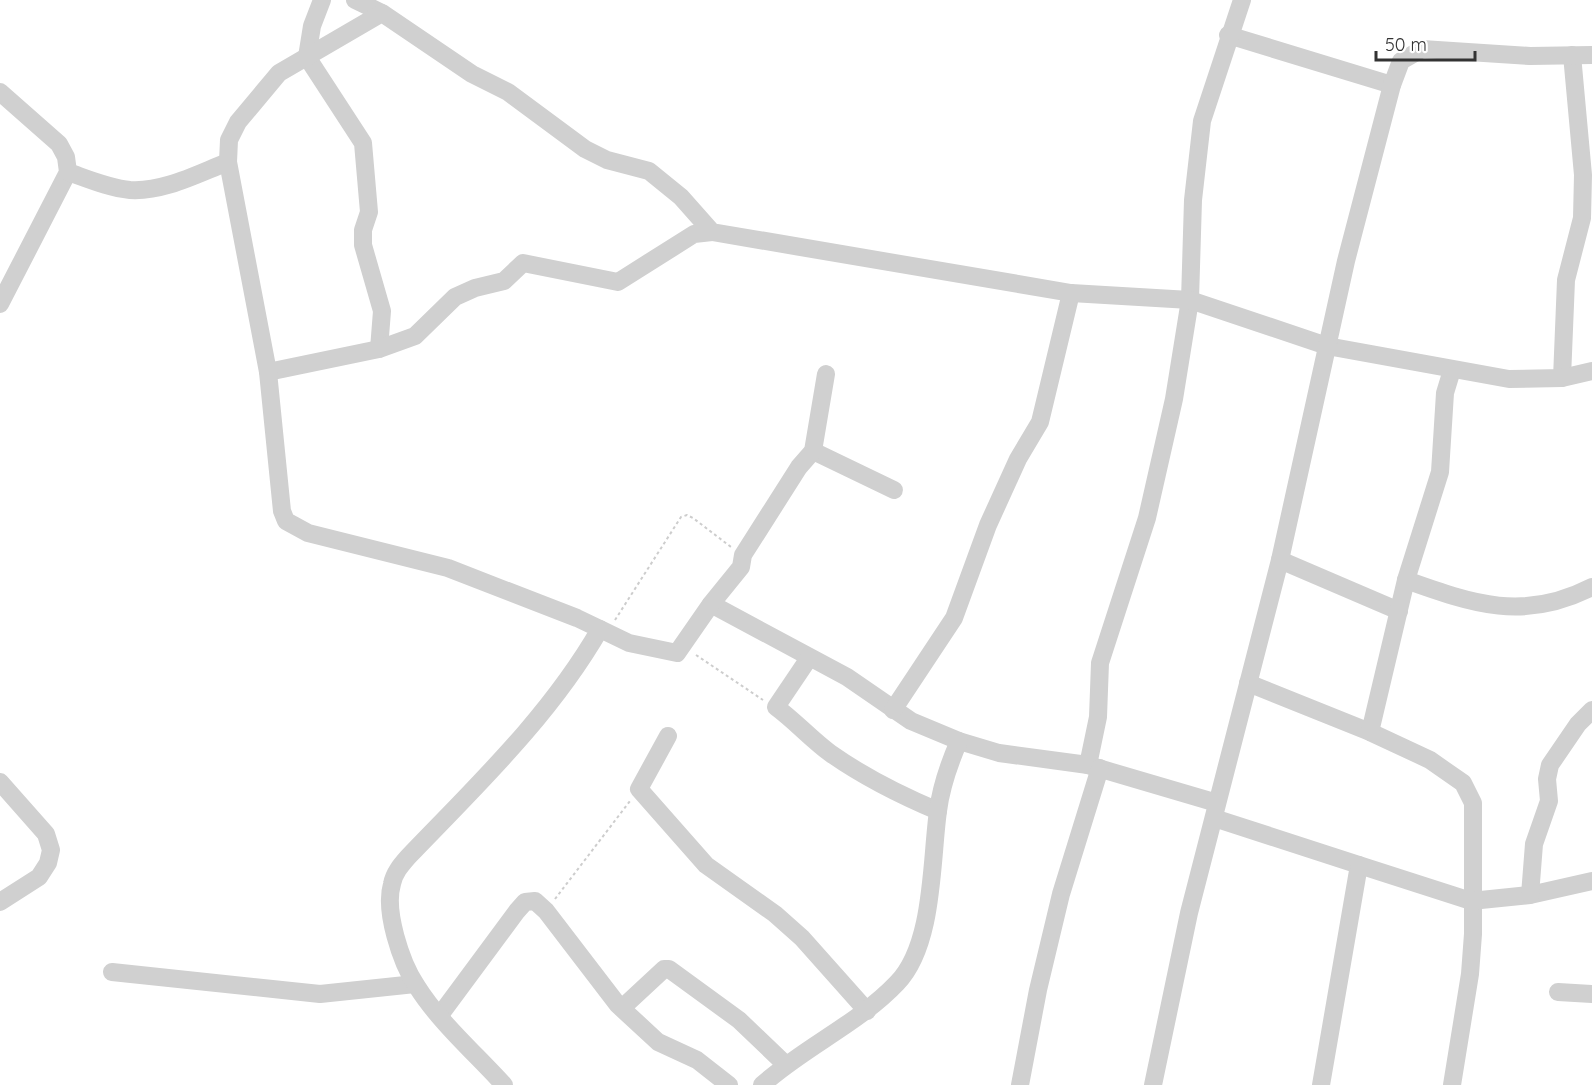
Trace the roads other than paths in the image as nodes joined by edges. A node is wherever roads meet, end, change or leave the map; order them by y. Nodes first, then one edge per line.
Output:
1 (322, 0) edge
2 (355, 0) edge
3 (1242, 0) edge
4 (382, 13) junction
5 (1228, 35) junction
6 (1572, 55) junction
7 (1592, 55) edge
8 (307, 57) junction
9 (1392, 85) junction
10 (0, 92) edge
11 (228, 162) junction
12 (68, 172) junction
13 (712, 232) junction
14 (1071, 293) junction
15 (1190, 300) junction
16 (0, 304) edge
17 (1327, 346) junction
18 (379, 349) junction
19 (1452, 370) junction
20 (1592, 371) edge
21 (268, 372) junction
22 (826, 374) dead end
23 (1562, 378) junction
24 (813, 451) junction
25 (894, 490) dead end
26 (1281, 560) junction
27 (1406, 580) junction
28 (1592, 587) edge
29 (711, 604) junction
30 (1399, 611) junction
31 (603, 631) junction
32 (808, 658) junction
33 (1248, 683) junction
34 (893, 710) junction
35 (1592, 710) edge
36 (1370, 732) junction
37 (668, 736) dead end
38 (958, 741) junction
39 (1094, 767) junction
40 (0, 782) edge
41 (938, 811) junction
42 (1215, 811) junction
43 (1359, 865) junction
44 (1592, 881) edge
45 (1530, 895) junction
46 (1471, 901) junction
47 (0, 902) edge
48 (112, 972) dead end
49 (415, 984) junction
50 (1558, 992) dead end
51 (1592, 994) edge
52 (622, 1008) junction
53 (867, 1011) junction
54 (440, 1015) junction
55 (785, 1064) junction
56 (504, 1085) edge
57 (729, 1085) edge
58 (762, 1085) edge
59 (1020, 1085) edge
60 (1153, 1085) edge
61 (1321, 1085) edge
62 (1452, 1085) edge

1 - 8 street
2 - 4 street
3 - 5 street
4 - 8 street
4 - 13 street
5 - 9 street
5 - 15 street
6 - 7 street
6 - 9 street
6 - 23 street
8 - 11 street
8 - 18 street
9 - 17 street
10 - 12 street
11 - 12 street
11 - 21 street
12 - 16 street
13 - 14 street
13 - 18 street
14 - 15 street
14 - 34 street
15 - 17 street
15 - 39 street
17 - 19 street
17 - 26 street
18 - 21 street
19 - 23 street
19 - 27 street
20 - 23 street
21 - 31 street
22 - 24 street
24 - 25 street
24 - 29 street
26 - 30 street
26 - 33 street
27 - 28 street
27 - 30 street
29 - 31 street
29 - 32 street
30 - 36 street
31 - 49 street
32 - 34 street
32 - 41 street
33 - 36 street
33 - 42 street
34 - 38 street
35 - 45 street
36 - 46 street
37 - 53 street
38 - 39 street
38 - 41 street
39 - 42 street
39 - 59 street
40 - 47 street
41 - 53 street
42 - 43 street
42 - 60 street
43 - 46 street
43 - 61 street
44 - 45 street
45 - 46 street
46 - 62 street
48 - 49 street
49 - 54 street
50 - 51 street
52 - 54 street
52 - 55 street
52 - 57 street
53 - 55 street
54 - 56 street
55 - 58 street

